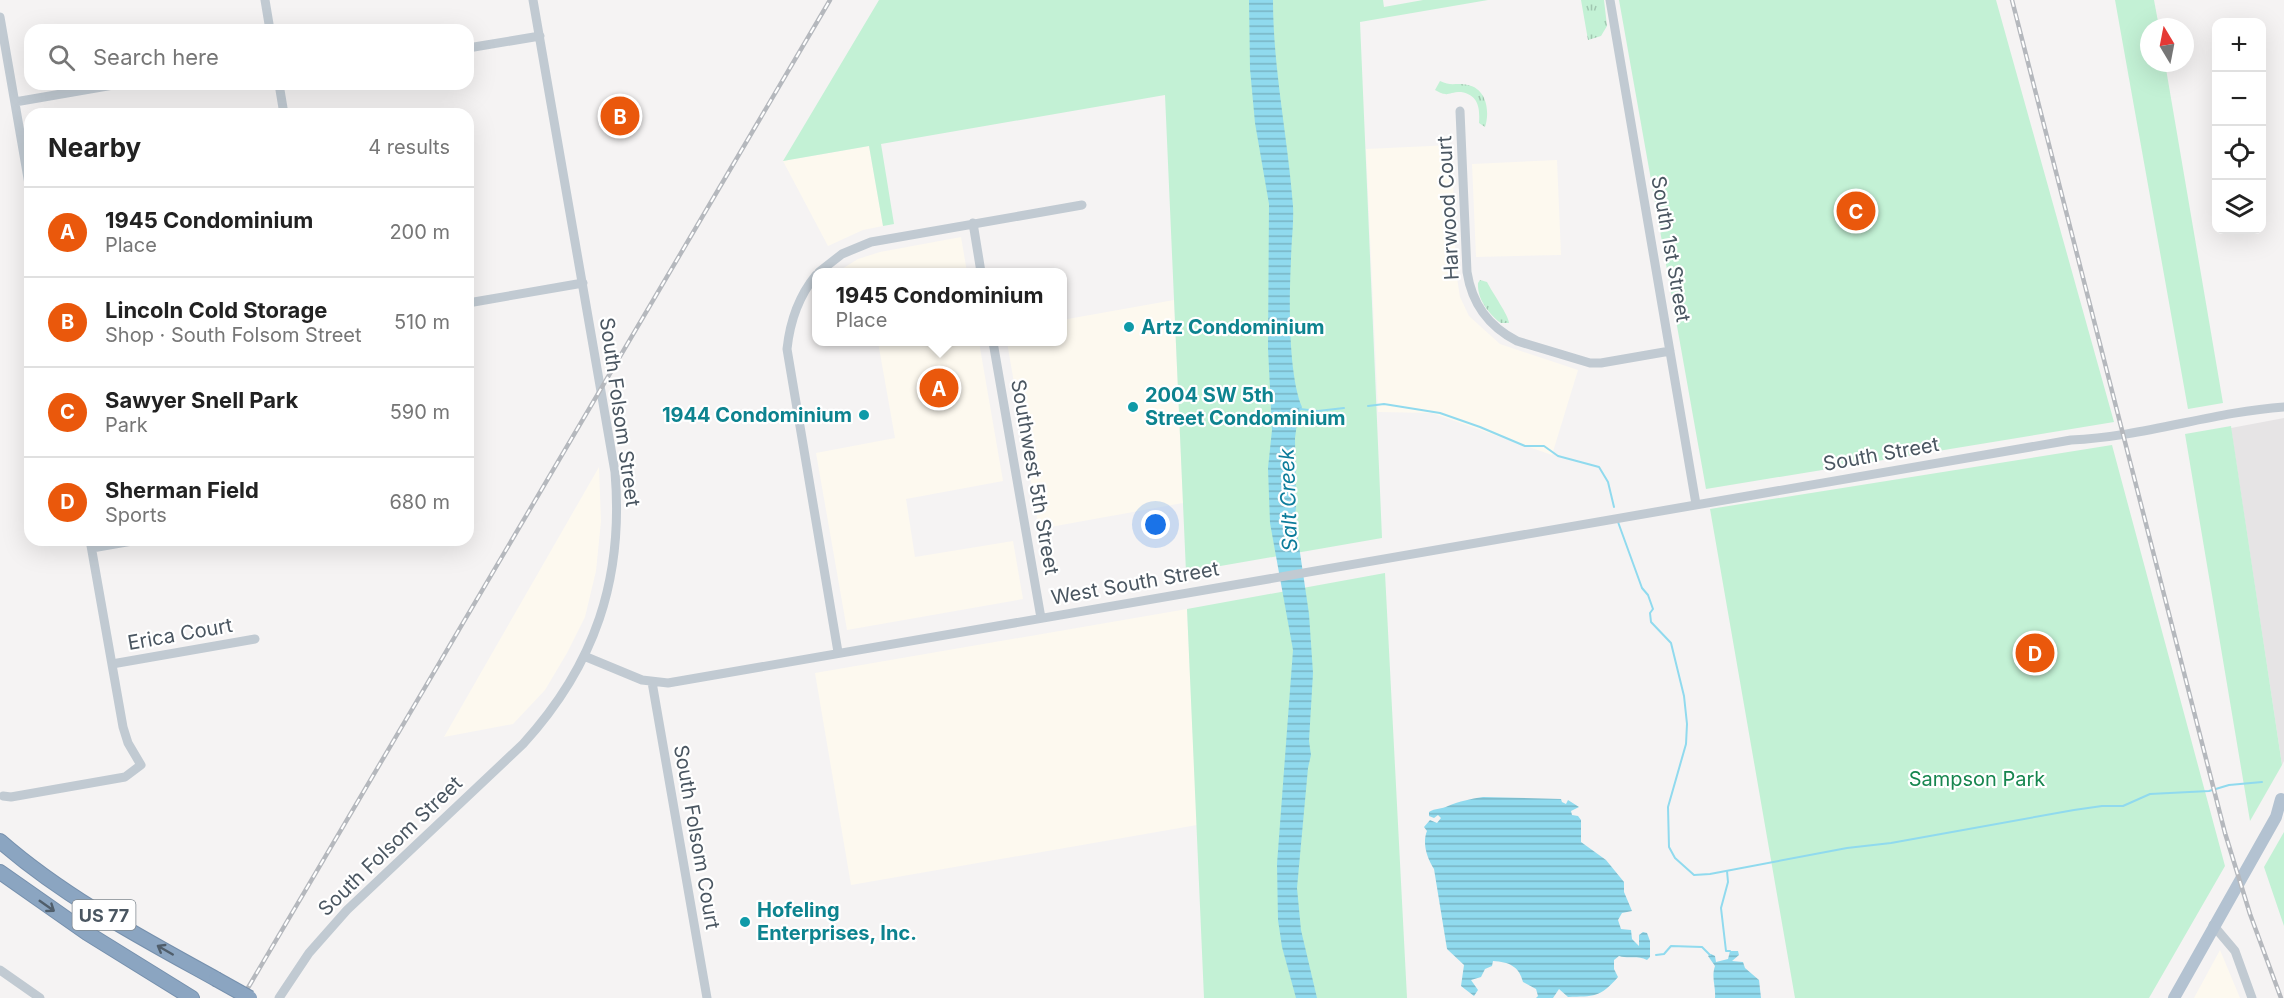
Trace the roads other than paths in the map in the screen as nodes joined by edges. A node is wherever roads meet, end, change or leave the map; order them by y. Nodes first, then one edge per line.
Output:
1 (265, 0) edge
2 (533, 0) edge
3 (1610, 0) edge
4 (0, 16) edge
5 (269, 24) edge
6 (540, 36) junction
7 (474, 47) edge
8 (84, 90) edge
9 (280, 90) edge
10 (15, 102) junction
11 (283, 108) edge
12 (1460, 111) dead end
13 (24, 155) edge
14 (1082, 204) dead end
15 (973, 224) junction
16 (824, 268) edge
17 (980, 268) edge
18 (812, 280) edge
19 (583, 283) junction
20 (474, 302) edge
21 (994, 346) edge
22 (1670, 351) junction
23 (2284, 407) edge
24 (1696, 504) junction
25 (91, 546) edge
26 (1041, 618) junction
27 (255, 639) dead end
28 (838, 652) junction
29 (584, 656) junction
30 (112, 664) junction
31 (652, 682) junction
32 (3, 796) dead end
33 (2282, 797) edge
34 (0, 841) edge
35 (0, 872) edge
36 (2213, 925) junction
37 (0, 970) edge
38 (40, 998) edge
39 (192, 998) edge
40 (250, 998) edge
41 (279, 998) edge
42 (707, 998) edge
43 (2174, 998) edge
44 (2252, 998) edge

1 - 5 street
2 - 6 street, South Folsom Street
3 - 22 street, South 1st Street
4 - 10 street
6 - 7 street
6 - 19 street, South Folsom Street
8 - 10 street
9 - 11 street
10 - 13 street
12 - 22 street, Harwood Court
14 - 15 street
15 - 16 street
15 - 17 street
18 - 28 street
19 - 20 street
19 - 29 street, South Folsom Street
21 - 26 street, Southwest 5th Street
22 - 24 street, South 1st Street
23 - 24 street, South Street
24 - 26 street, West South Street
25 - 30 street
26 - 28 street, West South Street
27 - 30 street, Erica Court
28 - 31 street, West South Street
29 - 31 street, West South Street
29 - 41 street, South Folsom Street
30 - 32 street
31 - 42 street, South Folsom Court
33 - 36 main road
40 -> 34 highway, US 77, bridge
35 -> 39 highway, US 77
36 - 43 main road
36 - 44 street
37 - 38 street

